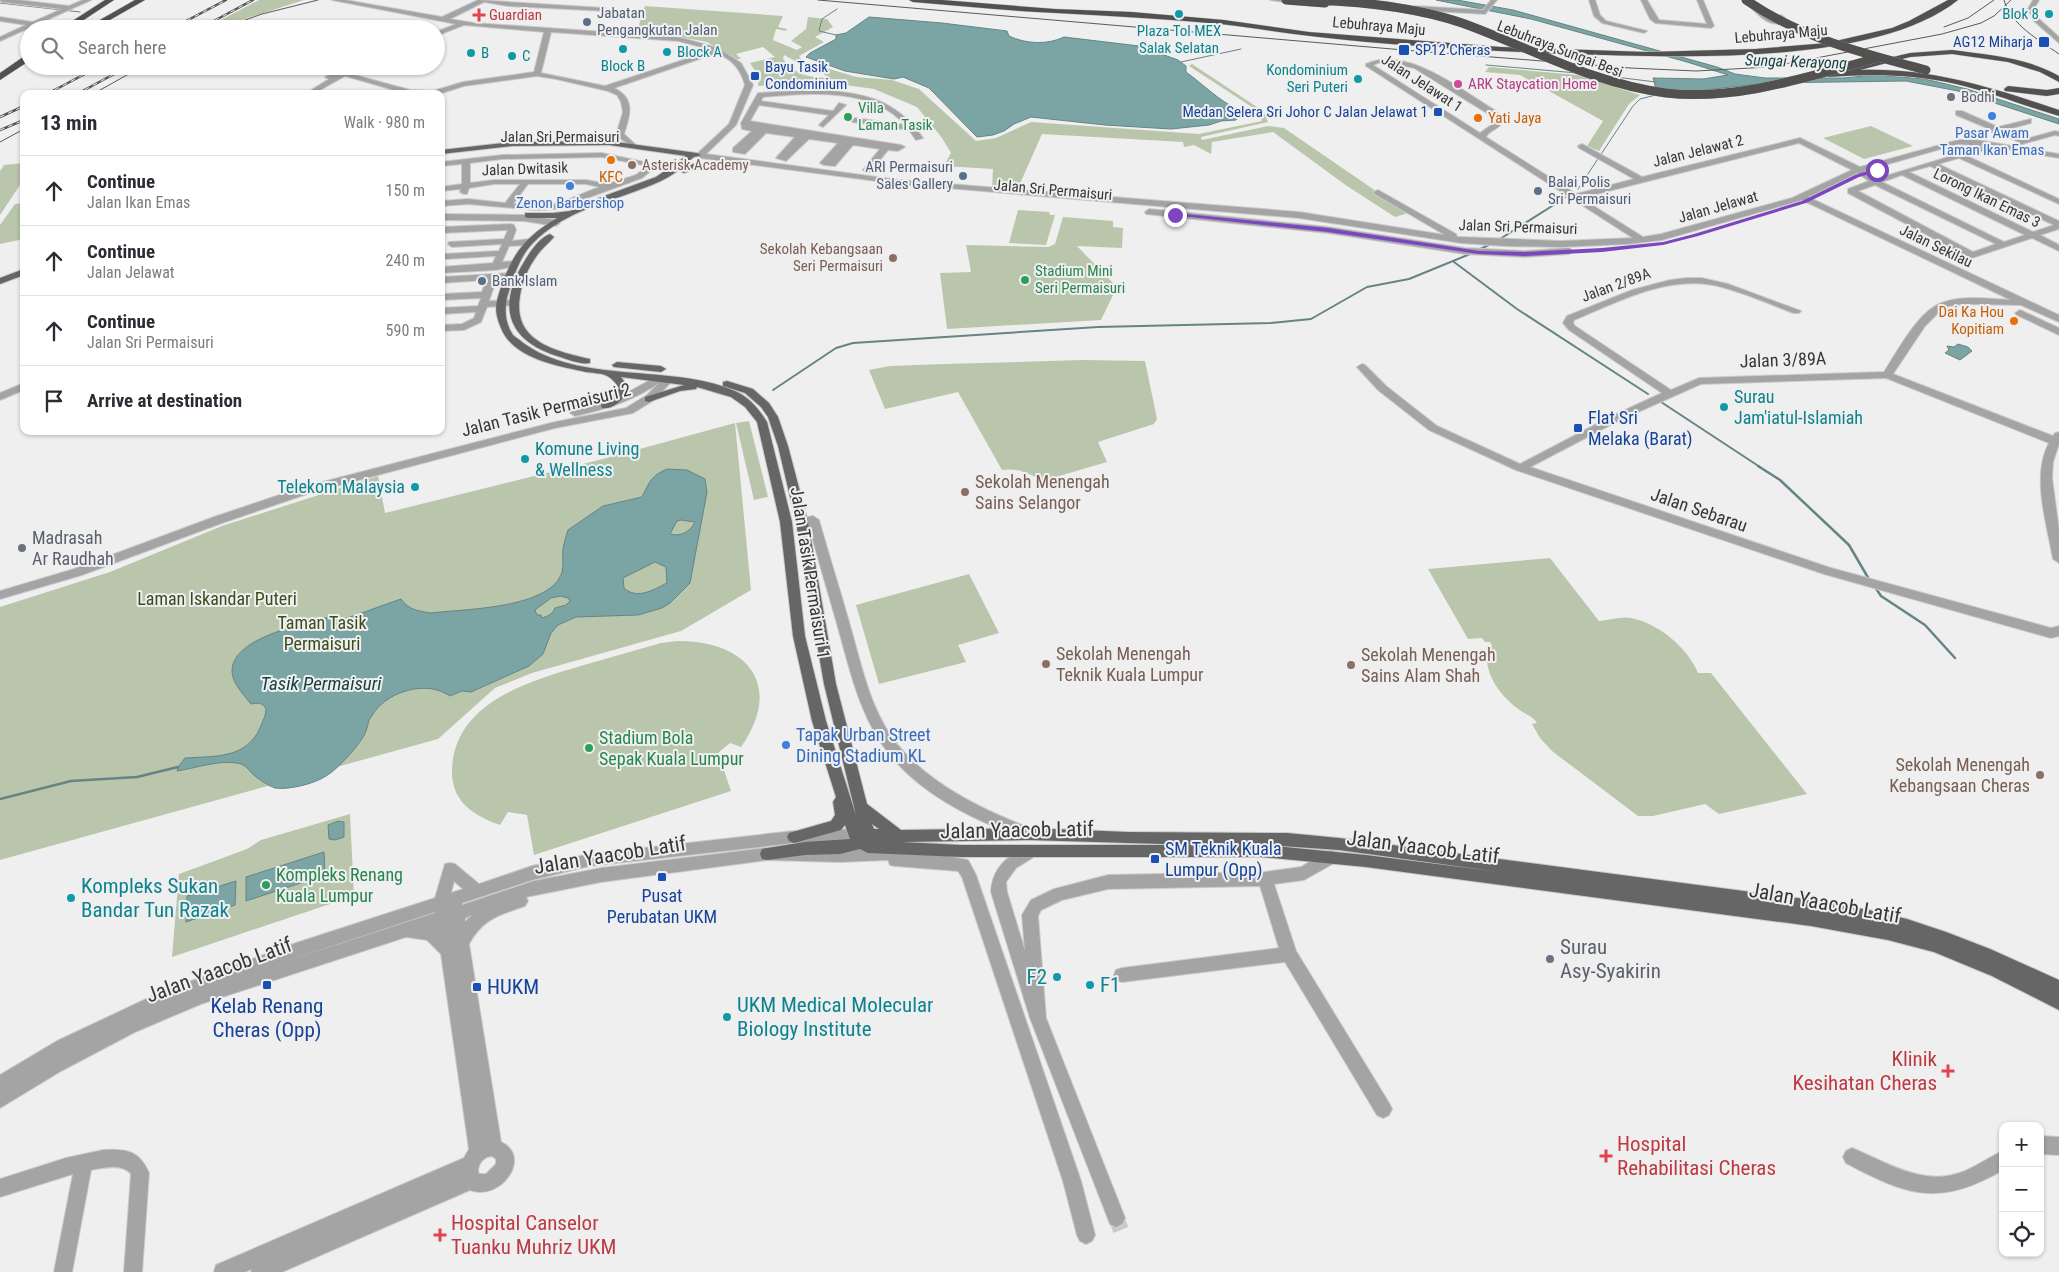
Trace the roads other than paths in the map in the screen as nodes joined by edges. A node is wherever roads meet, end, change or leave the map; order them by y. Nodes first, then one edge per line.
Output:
1 (2, 0) edge
2 (88, 0) edge
3 (110, 0) edge
4 (135, 0) edge
5 (141, 0) edge
6 (331, 0) edge
7 (483, 0) edge
8 (913, 0) edge
9 (951, 0) edge
10 (1273, 0) edge
11 (1286, 0) edge
12 (1316, 0) edge
13 (1331, 0) edge
14 (1592, 0) edge
15 (1644, 0) edge
16 (1700, 0) edge
17 (1746, 0) edge
18 (1752, 0) edge
19 (1945, 0) edge
20 (1954, 0) edge
21 (2036, 0) edge
22 (120, 1) dead end
23 (1493, 1) edge
24 (608, 2) dead end
25 (1129, 5) dead end
26 (0, 7) edge
27 (1411, 8) junction
28 (604, 10) junction
29 (63, 11) junction
30 (1926, 13) junction
31 (452, 15) junction
32 (1258, 18) dead end
33 (0, 20) edge
34 (43, 20) edge
35 (78, 20) edge
36 (89, 20) edge
37 (102, 20) edge
38 (104, 20) edge
39 (421, 20) edge
40 (20, 22) edge
41 (445, 23) edge
42 (458, 24) junction
43 (445, 25) edge
44 (445, 25) edge
45 (445, 25) edge
46 (472, 27) junction
47 (594, 27) junction
48 (20, 30) edge
49 (1644, 31) dead end
50 (0, 33) edge
51 (547, 33) junction
52 (11, 34) junction
53 (0, 39) edge
54 (2059, 41) edge
55 (704, 47) junction
56 (718, 53) junction
57 (1627, 53) junction
58 (700, 58) junction
59 (20, 62) edge
60 (1928, 70) junction
61 (20, 71) edge
62 (2059, 73) edge
63 (537, 74) junction
64 (1829, 74) junction
65 (340, 76) junction
66 (0, 77) edge
67 (2059, 79) edge
68 (1985, 84) junction
69 (0, 85) edge
70 (605, 88) junction
71 (308, 90) edge
72 (315, 90) edge
73 (387, 90) edge
74 (401, 90) edge
75 (444, 90) edge
76 (2059, 91) edge
77 (617, 92) junction
78 (842, 105) dead end
79 (2059, 106) edge
80 (745, 108) junction
81 (886, 108) junction
82 (2059, 111) edge
83 (1959, 113) dead end
84 (833, 115) junction
85 (855, 120) dead end
86 (2028, 121) dead end
87 (745, 123) junction
88 (873, 123) junction
89 (823, 125) dead end
90 (912, 128) junction
91 (1469, 130) junction
92 (1488, 130) junction
93 (1997, 130) junction
94 (1988, 132) dead end
95 (2057, 133) edge
96 (806, 135) junction
97 (919, 138) dead end
98 (1482, 138) junction
99 (2025, 141) junction
100 (1994, 144) junction
101 (2016, 144) dead end
102 (632, 146) junction
103 (1582, 146) dead end
104 (705, 147) junction
105 (886, 148) junction
106 (445, 152) edge
107 (669, 154) junction
108 (1958, 155) junction
109 (478, 156) junction
110 (2059, 156) edge
111 (445, 157) edge
112 (694, 157) junction
113 (461, 159) junction
114 (717, 161) junction
115 (445, 163) edge
116 (1931, 164) junction
117 (679, 170) junction
118 (867, 170) dead end
119 (1860, 172) junction
120 (1902, 172) junction
121 (1641, 180) junction
122 (1874, 181) junction
123 (526, 182) junction
124 (466, 185) junction
125 (608, 186) junction
126 (445, 188) edge
127 (632, 190) junction
128 (1378, 192) dead end
129 (1014, 196) junction
130 (610, 197) junction
131 (1574, 197) junction
132 (1805, 199) junction
133 (620, 200) junction
134 (2059, 202) edge
135 (591, 204) junction
136 (456, 206) junction
137 (507, 206) junction
138 (1107, 209) dead end
139 (445, 210) edge
140 (1225, 210) junction
141 (445, 211) edge
142 (1135, 211) dead end
143 (526, 216) junction
144 (1224, 219) junction
145 (560, 221) junction
146 (2059, 225) edge
147 (445, 230) edge
148 (2032, 235) junction
149 (1461, 240) junction
150 (538, 241) junction
151 (508, 242) junction
152 (529, 242) junction
153 (1638, 243) junction
154 (452, 244) dead end
155 (1561, 244) junction
156 (1663, 244) joint
157 (2004, 245) junction
158 (2059, 248) edge
159 (1567, 252) junction
160 (503, 253) junction
161 (1972, 255) junction
162 (446, 256) dead end
163 (1963, 258) dead end
164 (514, 264) junction
165 (20, 266) edge
166 (496, 267) junction
167 (445, 270) edge
168 (0, 273) edge
169 (20, 274) edge
170 (510, 276) junction
171 (492, 277) junction
172 (445, 280) edge
173 (0, 281) edge
174 (445, 298) edge
175 (2022, 302) junction
176 (483, 303) junction
177 (501, 303) junction
178 (513, 303) junction
179 (445, 310) edge
180 (1796, 311) dead end
181 (2020, 313) dead end
182 (2059, 320) edge
183 (445, 328) edge
184 (2059, 332) edge
185 (618, 365) junction
186 (1362, 367) dead end
187 (608, 372) junction
188 (1887, 375) junction
189 (664, 377) junction
190 (713, 379) junction
191 (20, 383) edge
192 (20, 388) edge
193 (0, 391) edge
194 (730, 392) junction
195 (1670, 394) junction
196 (0, 397) edge
197 (649, 399) junction
198 (607, 411) junction
199 (563, 415) junction
200 (2057, 438) edge
201 (785, 454) junction
202 (770, 457) junction
203 (1520, 468) junction
204 (2047, 489) junction
205 (307, 490) junction
206 (2059, 492) edge
207 (802, 522) junction
208 (2059, 559) edge
209 (0, 594) edge
210 (2055, 632) edge
211 (830, 684) junction
212 (811, 690) junction
213 (835, 776) junction
214 (861, 807) junction
215 (1029, 834) junction
216 (898, 836) junction
217 (794, 837) junction
218 (862, 837) junction
219 (1032, 850) junction
220 (962, 851) junction
221 (767, 854) junction
222 (840, 856) junction
223 (1331, 857) junction
224 (601, 875) junction
225 (1265, 879) junction
226 (476, 890) junction
227 (449, 907) junction
228 (388, 935) junction
229 (455, 947) junction
230 (1972, 948) junction
231 (1289, 954) junction
232 (1122, 975) dead end
233 (2059, 988) edge
234 (2059, 993) edge
235 (2059, 1002) edge
236 (1038, 1018) junction
237 (0, 1084) edge
238 (0, 1099) edge
239 (1383, 1109) dead end
240 (2044, 1146) edge
241 (2059, 1146) edge
242 (1852, 1157) dead end
243 (478, 1161) junction
244 (84, 1162) junction
245 (1999, 1162) edge
246 (0, 1188) edge
247 (1116, 1218) tunnel mouth
248 (1086, 1235) dead end
249 (63, 1272) edge
250 (133, 1272) edge
251 (223, 1272) edge
252 (260, 1272) edge

1 - 29 street
2 - 29 street
3 - 35 highway
4 - 37 highway
5 - 38 highway
6 - 39 street
7 - 28 street
7 - 31 street
8 - 57 highway, Lebuhraya Maju
9 - 25 highway
10 - 27 street
11 - 64 highway, Lebuhraya Sungai Besi, bridge
12 - 62 highway, Lebuhraya Sungai Besi, bridge
13 - 27 street
14 - 49 street
15 - 16 street
17 - 18 street
17 - 60 highway, bridge
18 - 60 highway, bridge
19 - 30 highway, Lebuhraya Maju
20 - 30 highway, Lebuhraya Maju
21 - 54 street
22 - 36 highway
23 - 27 street
24 - 28 street
26 - 29 street
28 - 47 street
29 - 34 street
30 - 57 highway, Lebuhraya Maju
31 - 41 street
31 - 47 street
32 - 57 highway, Lebuhraya Maju
33 - 40 street
42 - 43 street
42 - 44 street
42 - 46 street
42 - 51 street
45 - 46 street
46 - 51 street
47 - 51 street
47 - 51 street
47 - 55 street
47 - 56 street
48 - 52 street
50 - 52 street
51 - 63 street
52 - 53 street
55 - 56 street
55 - 58 street
56 - 58 street
56 - 58 street
56 - 80 street
58 - 70 street
58 - 77 street
59 - 66 highway
60 - 68 highway
60 - 82 highway
61 - 69 highway
63 - 70 street
63 - 75 street
64 - 67 highway
64 - 82 highway, Lebuhraya Sungai Besi
65 - 71 street
65 - 72 street
65 - 73 street
65 - 74 street
68 - 76 highway
68 - 79 highway
70 - 77 street
77 - 102 street
78 - 84 street
80 - 81 street
80 - 84 street
80 - 87 street
80 - 104 street
81 - 88 street
81 - 90 street
83 - 93 street
84 - 89 street
85 - 88 street
86 - 93 street
87 - 96 street
87 - 96 street
88 - 90 street
90 - 97 street
91 - 92 street, Jalan Jelawat 1
91 - 92 street, Jalan Jelawat 1
91 - 98 street, Jalan Jelawat 1
92 - 98 street, Jalan Jelawat 1
93 - 94 street
93 - 99 street
95 - 99 street
96 - 105 street
96 - 105 street
98 - 131 street, Jalan Jelawat 1
99 - 101 street
100 - 108 street
100 - 110 street
100 - 119 street
102 - 106 main road, Jalan Sri Permaisuri
102 - 107 main road, Jalan Sri Permaisuri
103 - 121 street
104 - 107 main road
104 - 112 street
104 - 114 street
105 - 118 street
107 - 109 main road, Jalan Sri Permaisuri
107 - 112 main road, Jalan Sri Permaisuri
107 - 117 main road
108 - 116 street
108 - 134 street
109 - 113 street
109 - 125 street
111 - 113 main road
112 - 114 street, Jalan Sri Permaisuri
112 - 117 main road, Jalan Tasik Permaisuri 1
113 - 115 street
113 - 124 street
114 - 117 main road
114 - 129 street, Jalan Sri Permaisuri
116 - 120 street
116 - 146 street
117 - 127 main road, Jalan Tasik Permaisuri 1
117 - 133 main road, Jalan Tasik Permaisuri 1
119 - 121 street, Jalan Jelawat 2
119 - 122 street
119 - 132 street
120 - 122 street
120 - 148 street, Lorong Ikan Emas 3
121 - 131 street, Jalan Jelawat 2
122 - 157 street
122 - 161 street
123 - 124 street, Jalan Dwitasik
123 - 125 street, Jalan Dwitasik
123 - 137 street
124 - 126 street, Jalan Dwitasik
124 - 136 street
125 - 127 street, Jalan Dwitasik
125 - 130 street
125 - 137 street
127 - 130 main road, Jalan Tasik Permaisuri 1
128 - 149 street
129 - 138 street, Jalan Sri Permaisuri
129 - 140 street, Jalan Sri Permaisuri
130 - 135 main road, Jalan Tasik Permaisuri 1
131 - 153 street, Jalan Jelawat 1
132 - 153 street, Jalan Jelawat
132 - 156 street, Jalan Jelawat
132 - 175 street, Jalan Sekilau
133 - 145 main road
133 - 150 main road, Jalan Tasik Permaisuri 1
135 - 143 main road
135 - 145 main road, Jalan Tasik Permaisuri 1
136 - 137 street
136 - 139 street
136 - 143 street
140 - 144 street
140 - 149 street, Jalan Sri Permaisuri
141 - 143 street
142 - 144 street, Jalan Sri Permaisuri
143 - 145 street
143 - 150 main road
144 - 159 street, Jalan Sri Permaisuri
145 - 150 main road
146 - 148 street
147 - 151 street
148 - 157 street
148 - 158 street, Lorong Ikan Emas 3
149 - 155 street, Jalan Sri Permaisuri
150 - 152 main road, Jalan Tasik Permaisuri 1
150 - 178 main road, Jalan Tasik Permaisuri 1
151 - 152 street
151 - 154 street
151 - 160 street
152 - 164 main road, Jalan Tasik Permaisuri 1
153 - 155 street, Jalan Sri Permaisuri
153 - 156 street, Jalan Sri Permaisuri
153 - 159 street, Jalan Sri Permaisuri
155 - 159 street
157 - 161 street
160 - 162 street
160 - 166 street
161 - 163 street
164 - 166 street
164 - 170 main road, Jalan Tasik Permaisuri 1
165 - 168 main road
166 - 167 street
169 - 173 main road
170 - 171 street
170 - 177 main road, Jalan Tasik Permaisuri 1
171 - 172 street
171 - 176 street
174 - 176 street
175 - 182 street, Jalan Sekilau
175 - 188 street
176 - 177 street
176 - 179 street
176 - 183 street
177 - 178 street
177 - 187 main road, Jalan Tasik Permaisuri 1
178 - 185 main road, Jalan Tasik Permaisuri 1
180 - 195 street, Jalan 2/89A
181 - 184 street
185 - 189 main road
185 - 190 main road, Jalan Tasik Permaisuri 1
186 - 203 street, Jalan Sebarau
187 - 189 main road, Jalan Tasik Permaisuri 1
187 - 198 main road
188 - 195 street, Jalan 3/89A
188 - 200 street, Jalan 3/89A
189 - 190 main road
189 - 194 main road, Jalan Tasik Permaisuri 1
189 - 197 street, Jalan Tasik Permaisuri 2
189 - 198 street, Jalan Tasik Permaisuri 2
190 - 201 main road, Jalan Tasik Permaisuri 1
191 - 193 street
192 - 196 street
194 - 197 main road
194 - 202 main road, Jalan Tasik Permaisuri 1
195 - 203 street, Jalan 3/89A
197 - 198 street, Jalan Tasik Permaisuri 2
198 - 199 street, Jalan Tasik Permaisuri 2
198 - 199 street
198 - 205 street, Jalan Tasik Permaisuri 2
199 - 205 street, Jalan Tasik Permaisuri 2
200 - 204 street
201 - 202 main road
201 - 207 main road, Jalan Tasik Permaisuri 1
202 - 212 main road, Jalan Tasik Permaisuri 1
203 - 210 street, Jalan Sebarau
204 - 206 street
204 - 208 street
205 - 209 street, Jalan Tasik Permaisuri 2
207 - 211 main road, Jalan Tasik Permaisuri 1
207 - 215 street
211 - 212 main road
211 - 214 main road, Jalan Tasik Permaisuri 1
212 - 213 main road, Jalan Tasik Permaisuri 1
213 - 217 main road
213 - 218 main road, Jalan Tasik Permaisuri 1
214 - 216 main road
214 - 218 main road, Jalan Tasik Permaisuri 1
215 - 216 main road, Jalan Yaacob Latif
215 - 230 main road, Jalan Yaacob Latif
216 - 218 main road, Jalan Yaacob Latif
217 - 218 street, Jalan Yaacob Latif
217 - 226 street, Jalan Yaacob Latif
218 - 220 main road
218 - 221 main road
219 - 220 main road, Jalan Yaacob Latif
219 - 223 main road, Jalan Yaacob Latif
219 - 236 street
220 - 222 street, Jalan Yaacob Latif
221 - 222 street, Jalan Yaacob Latif
221 - 224 street, Jalan Yaacob Latif
222 - 248 street
223 - 225 street
223 - 235 main road, Jalan Yaacob Latif
224 - 227 street, Jalan Yaacob Latif
224 - 229 street
225 - 231 street
225 - 236 street
226 - 227 street, Jalan Yaacob Latif
226 - 227 street
227 - 228 street, Jalan Yaacob Latif
227 - 229 street
227 - 237 street, Jalan Yaacob Latif
228 - 229 street
228 - 238 street, Jalan Yaacob Latif
229 - 243 street
230 - 233 main road, Jalan Yaacob Latif
230 - 234 main road
231 - 232 street
231 - 239 street
236 - 247 street
240 - 241 street
242 - 245 street
243 - 251 street
243 - 252 street
244 - 246 street
244 - 249 street
244 - 250 street

